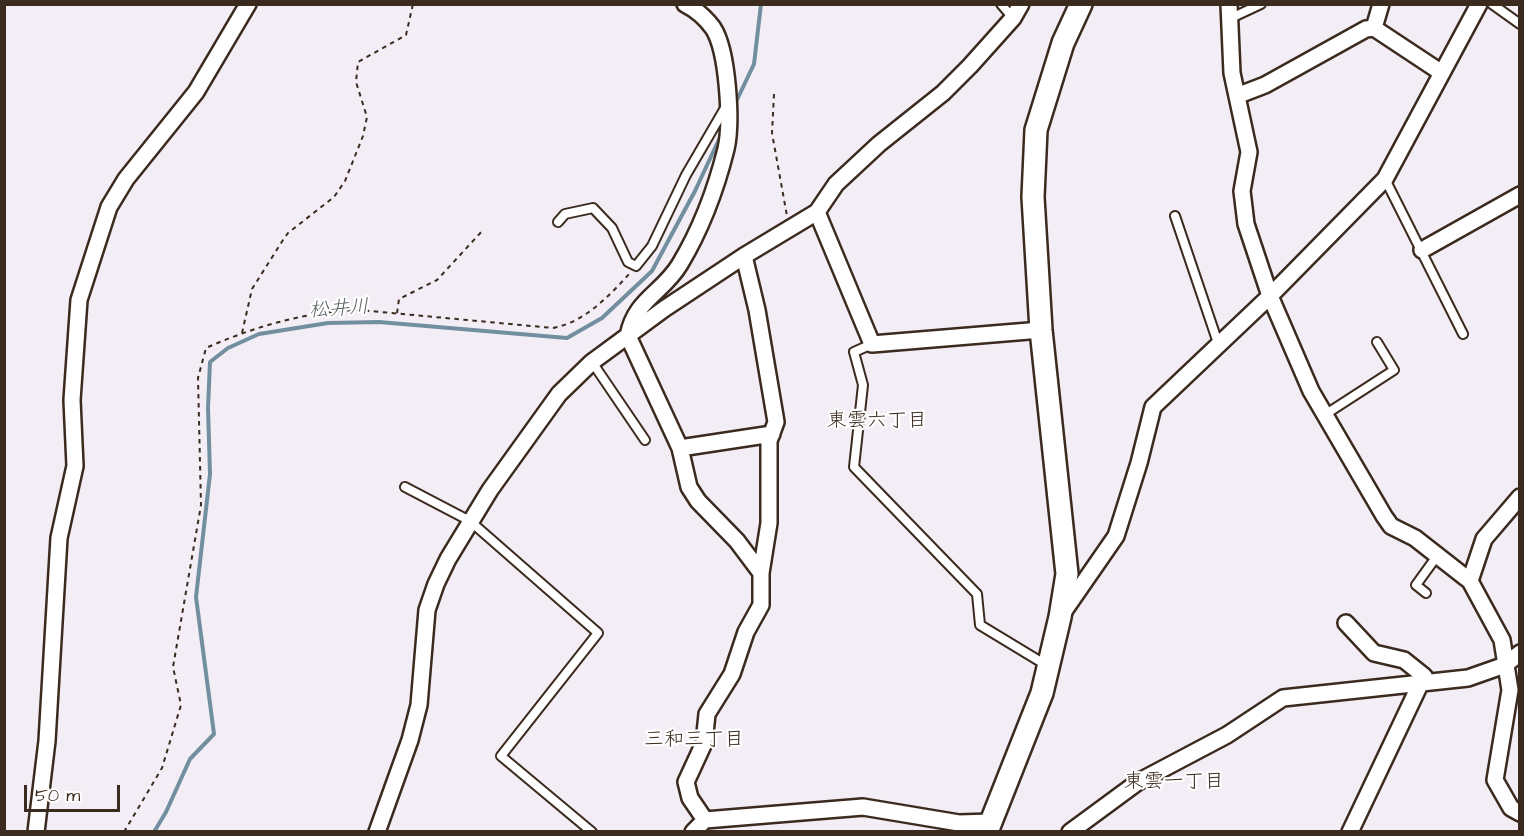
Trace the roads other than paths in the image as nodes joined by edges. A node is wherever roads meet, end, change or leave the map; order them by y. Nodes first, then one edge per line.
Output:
1 (248, 4) edge
2 (685, 4) edge
3 (1001, 4) edge
4 (1081, 4) edge
5 (1261, 4) edge
6 (1381, 4) edge
7 (1479, 4) edge
8 (1492, 4) edge
9 (1017, 11) edge
10 (1229, 12) edge
11 (1520, 24) edge
12 (1374, 28) junction
13 (1442, 73) junction
14 (1239, 95) junction
15 (728, 104) junction
16 (1385, 179) junction
17 (1520, 195) edge
18 (817, 212) junction
19 (1175, 216) dead end
20 (558, 222) dead end
21 (1422, 250) junction
22 (744, 256) junction
23 (1270, 296) junction
24 (1041, 330) junction
25 (1463, 334) dead end
26 (628, 336) junction
27 (1377, 342) dead end
28 (1218, 343) junction
29 (872, 344) junction
30 (592, 362) junction
31 (1326, 414) junction
32 (772, 434) junction
33 (645, 440) dead end
34 (680, 448) junction
35 (405, 487) dead end
36 (1520, 497) edge
37 (470, 521) junction
38 (1437, 556) junction
39 (761, 573) junction
40 (1470, 581) junction
41 (1426, 593) dead end
42 (1060, 617) junction
43 (1346, 623) dead end
44 (1515, 659) edge
45 (1049, 666) junction
46 (1418, 685) junction
47 (1520, 813) edge
48 (990, 827) edge
49 (699, 828) edge
50 (36, 831) edge
51 (377, 831) edge
52 (592, 831) edge
53 (1070, 831) edge
54 (1350, 831) edge

1 - 50 street
2 - 15 street
3 - 9 lane
4 - 24 street
5 - 10 lane
6 - 12 street
7 - 13 street
8 - 11 lane
9 - 18 street
10 - 14 street
12 - 13 street
12 - 14 street
13 - 16 street
14 - 23 street
15 - 20 lane
15 - 26 street
16 - 21 lane
16 - 23 street
17 - 21 street
18 - 22 street
18 - 29 street
19 - 28 lane
21 - 25 lane
22 - 26 street
22 - 32 street
23 - 28 street
23 - 31 street
24 - 29 street
24 - 42 street
26 - 30 street
26 - 34 street
27 - 31 lane
28 - 42 street
29 - 45 lane
30 - 33 lane
30 - 37 street
31 - 38 street
32 - 34 street
32 - 39 street
34 - 39 street
35 - 37 lane
36 - 40 street
37 - 51 street
37 - 52 lane
38 - 40 street
38 - 41 lane
39 - 49 street
40 - 44 street
42 - 45 street
43 - 46 street
44 - 46 street
44 - 47 street
45 - 48 street
46 - 53 street
46 - 54 street
48 - 49 street

